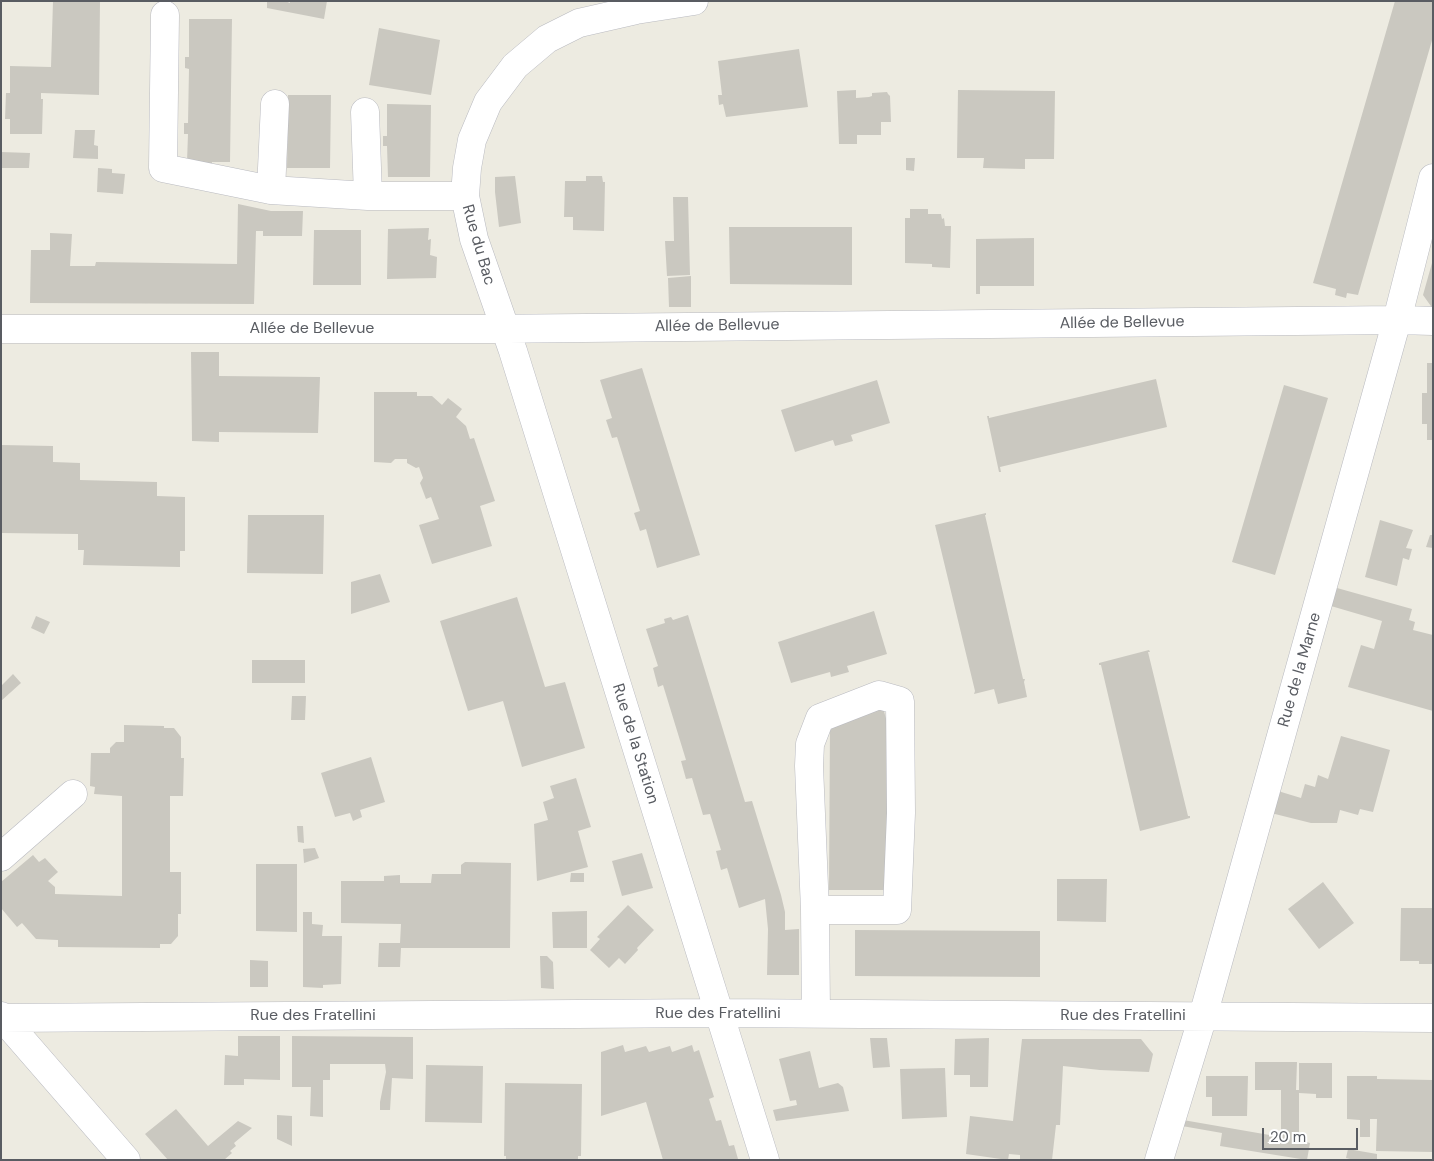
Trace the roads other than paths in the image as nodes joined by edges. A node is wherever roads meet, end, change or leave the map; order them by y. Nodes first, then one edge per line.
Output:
1 (694, 1) edge
2 (165, 15) dead end
3 (275, 104) dead end
4 (365, 112) dead end
5 (1433, 178) edge
6 (271, 190) junction
7 (368, 196) junction
8 (465, 196) junction
9 (1397, 320) junction
10 (1433, 321) edge
11 (1, 329) edge
12 (504, 329) junction
13 (73, 794) dead end
14 (1, 857) edge
15 (815, 910) junction
16 (719, 1013) junction
17 (816, 1013) junction
18 (1203, 1016) junction
19 (1433, 1018) edge
20 (2, 1020) edge
21 (126, 1160) edge
22 (765, 1160) edge
23 (1159, 1160) edge

1 - 8 street, Rue du Bac
2 - 6 street
3 - 6 street
4 - 7 street
5 - 9 street, Rue de la Marne
6 - 7 street
7 - 8 street
8 - 12 street, Rue du Bac
9 - 10 street, Allée de Bellevue
9 - 12 street, Allée de Bellevue
9 - 18 street, Rue de la Marne
11 - 12 street, Allée de Bellevue
12 - 16 street, Rue de la Station
13 - 14 street
15 - 15 street
15 - 17 street
16 - 17 street, Rue des Fratellini
16 - 20 street, Rue des Fratellini
16 - 22 street, Rue de la Station
17 - 18 street, Rue des Fratellini
18 - 19 street, Rue des Fratellini
18 - 23 street, Rue de la Marne
20 - 21 street

